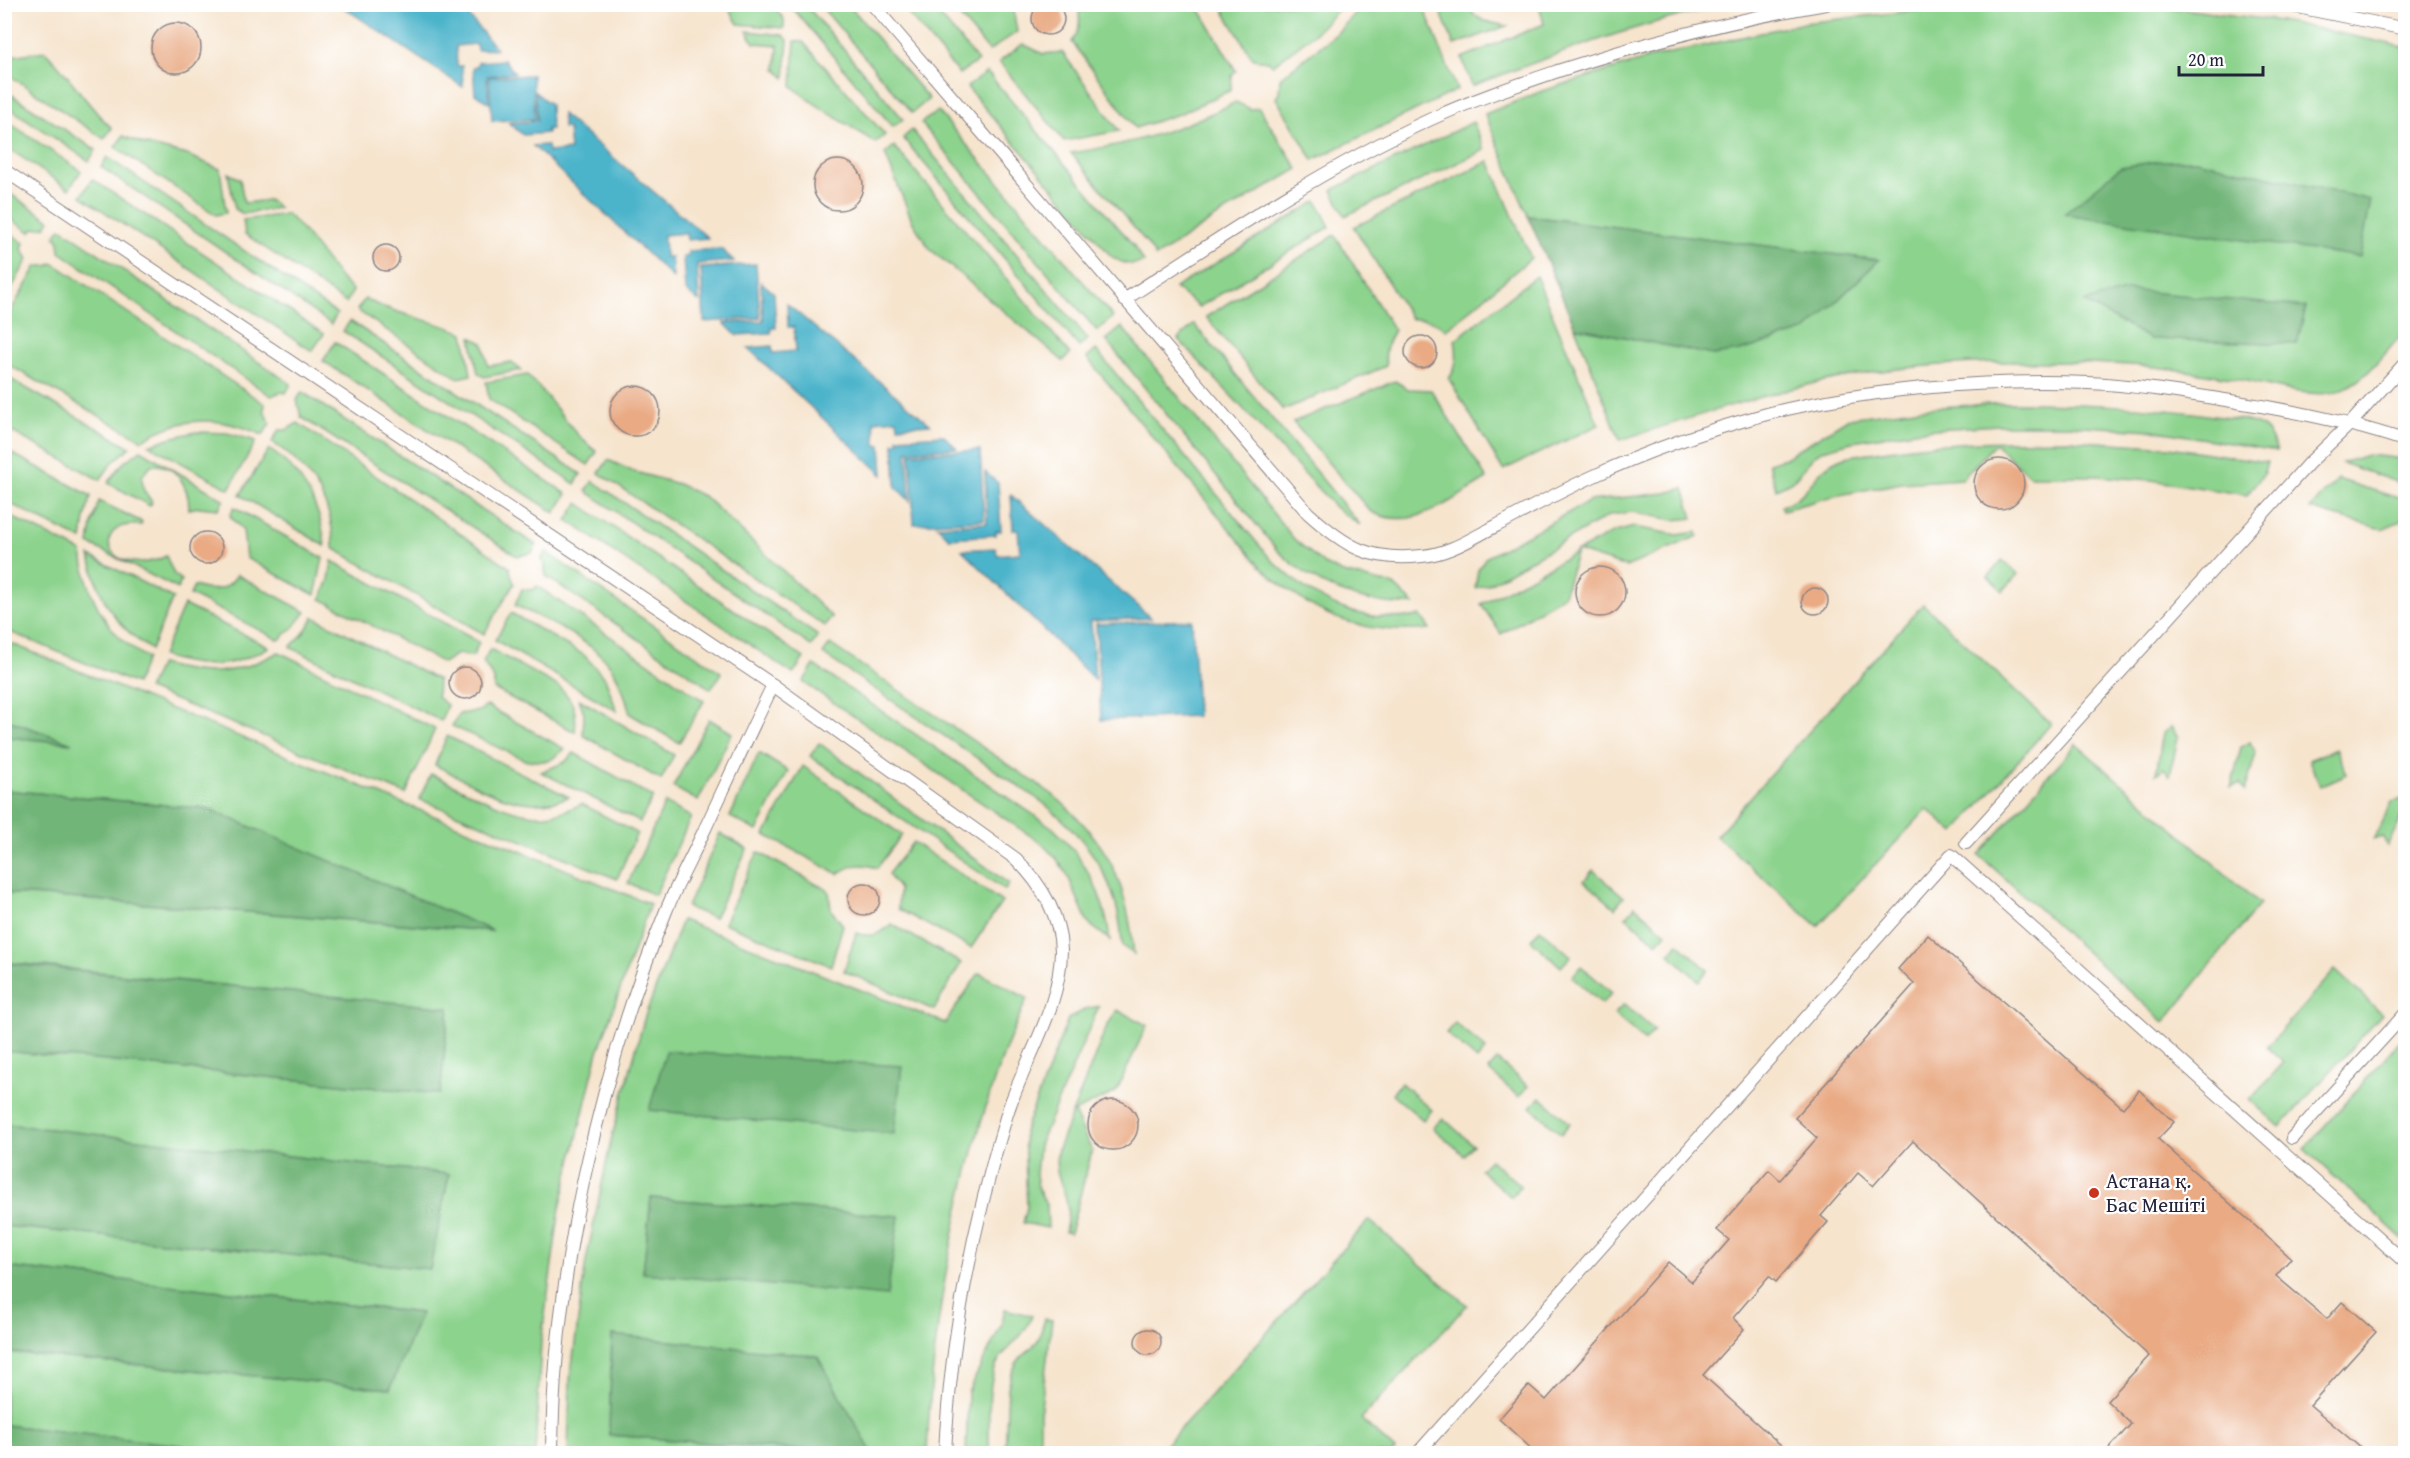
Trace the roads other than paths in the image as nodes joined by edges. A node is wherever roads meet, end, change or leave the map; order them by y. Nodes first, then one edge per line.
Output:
1 (872, 4) edge
2 (1826, 4) edge
3 (2283, 4) edge
4 (2406, 29) edge
5 (4, 170) edge
6 (1124, 300) junction
7 (2406, 362) edge
8 (2350, 424) junction
9 (2406, 441) edge
10 (773, 685) junction
11 (1966, 843) dead end
12 (2406, 1013) edge
13 (2292, 1138) dead end
14 (2406, 1263) edge
15 (552, 1454) edge
16 (945, 1454) edge
17 (1417, 1454) edge

1 - 6 lane
2 - 6 lane
3 - 4 lane
5 - 10 lane
6 - 8 lane
7 - 8 lane
8 - 9 lane
8 - 11 lane
10 - 15 lane
10 - 16 lane
12 - 13 lane
14 - 17 lane

